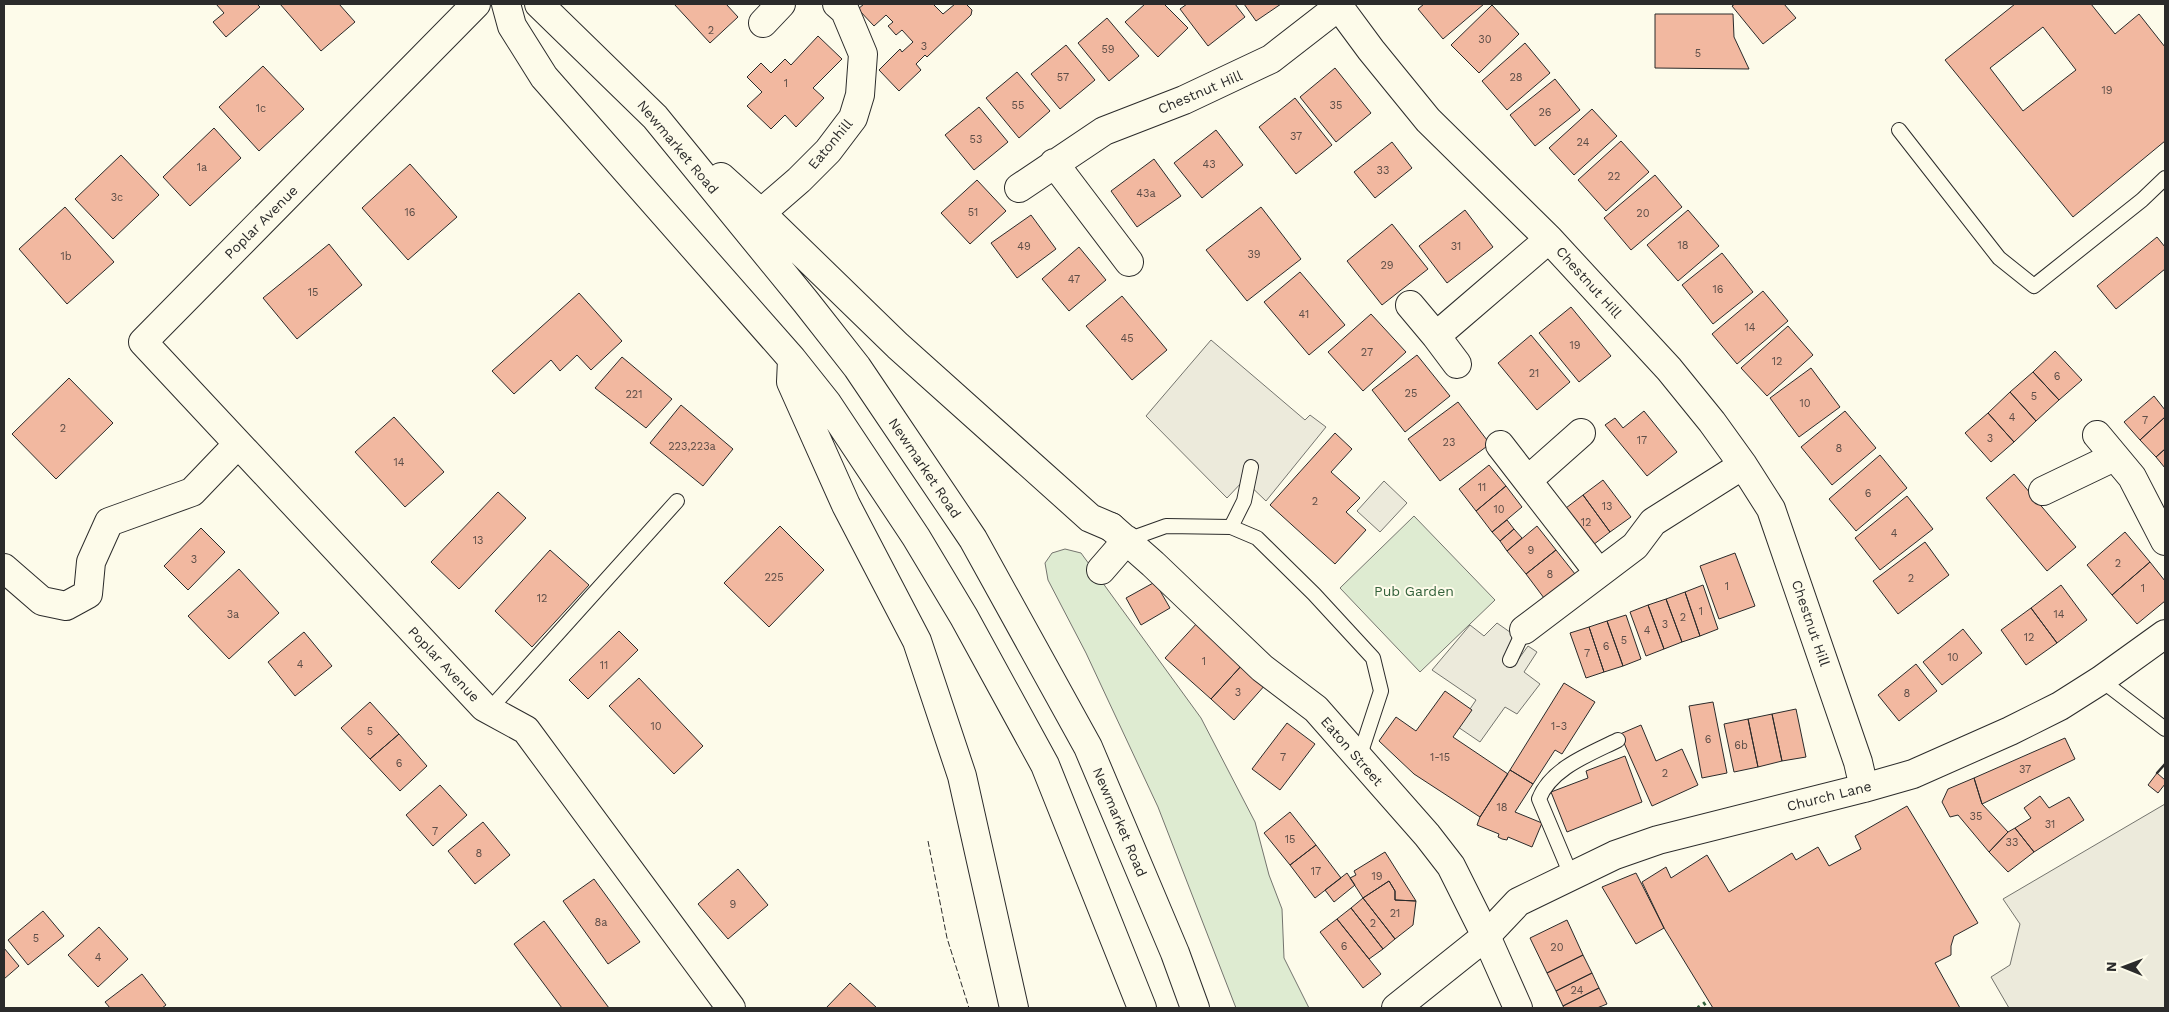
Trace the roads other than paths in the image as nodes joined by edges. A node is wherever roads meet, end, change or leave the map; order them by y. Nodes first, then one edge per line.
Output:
1 (476, 4) edge
2 (506, 4) edge
3 (539, 4) edge
4 (781, 4) edge
5 (838, 4) edge
6 (1338, 5) edge
7 (763, 23) dead end
8 (656, 117) junction
9 (1899, 130) dead end
10 (1054, 164) junction
11 (2165, 178) edge
12 (1019, 188) dead end
13 (762, 213) junction
14 (1549, 239) junction
15 (1129, 262) dead end
16 (1410, 306) dead end
17 (1436, 336) junction
18 (792, 359) junction
19 (1457, 364) dead end
20 (1581, 433) dead end
21 (2097, 435) dead end
22 (238, 444) junction
23 (1500, 445) dead end
24 (2114, 457) junction
25 (1743, 465) junction
26 (1251, 467) dead end
27 (1528, 480) junction
28 (2043, 491) dead end
29 (677, 501) dead end
30 (1231, 527) junction
31 (1119, 534) junction
32 (2165, 541) edge
33 (4, 568) edge
34 (1101, 570) dead end
35 (1599, 573) junction
36 (1524, 630) joint
37 (2165, 634) edge
38 (1510, 660) dead end
39 (2101, 680) junction
40 (489, 710) junction
41 (2165, 730) edge
42 (1618, 740) dead end
43 (1359, 758) junction
44 (1864, 788) junction
45 (1571, 876) junction
46 (1486, 936) junction
47 (731, 1008) edge
48 (1014, 1008) edge
49 (1142, 1008) edge
50 (1195, 1008) edge
51 (1396, 1008) edge
52 (1518, 1008) edge

1 - 22 main road, Poplar Avenue
2 - 18 main road
3 - 8 main road, Newmarket Road
4 - 7 main road
5 - 13 main road, Eatonhill
6 - 10 main road, Chestnut Hill
6 - 14 main road, Chestnut Hill
8 - 13 main road, Eaton Street
8 - 50 main road, Newmarket Road
9 - 11 lane
10 - 12 main road, Chestnut Hill
10 - 15 main road
13 - 31 main road, Eaton Street
14 - 17 main road, Chestnut Hill
14 - 25 main road, Chestnut Hill
16 - 17 main road
17 - 19 main road
18 - 48 main road
18 - 49 main road
20 - 27 main road
21 - 24 main road
22 - 33 main road
22 - 40 main road, Poplar Avenue
23 - 27 main road
24 - 28 main road
24 - 32 main road
25 - 35 main road
25 - 44 main road, Chestnut Hill
26 - 30 lane
27 - 35 main road
29 - 40 lane
30 - 31 lane
30 - 43 lane
31 - 34 main road
31 - 43 main road, Eaton Street
35 - 36 main road
36 - 38 lane
37 - 39 main road, Church Lane
39 - 41 lane
39 - 44 main road, Church Lane
40 - 47 main road, Poplar Avenue
42 - 45 lane
43 - 46 main road, Eaton Street
44 - 45 main road, Church Lane
45 - 46 main road, Church Lane
46 - 51 main road, Church Lane
46 - 52 main road, Eaton Street

